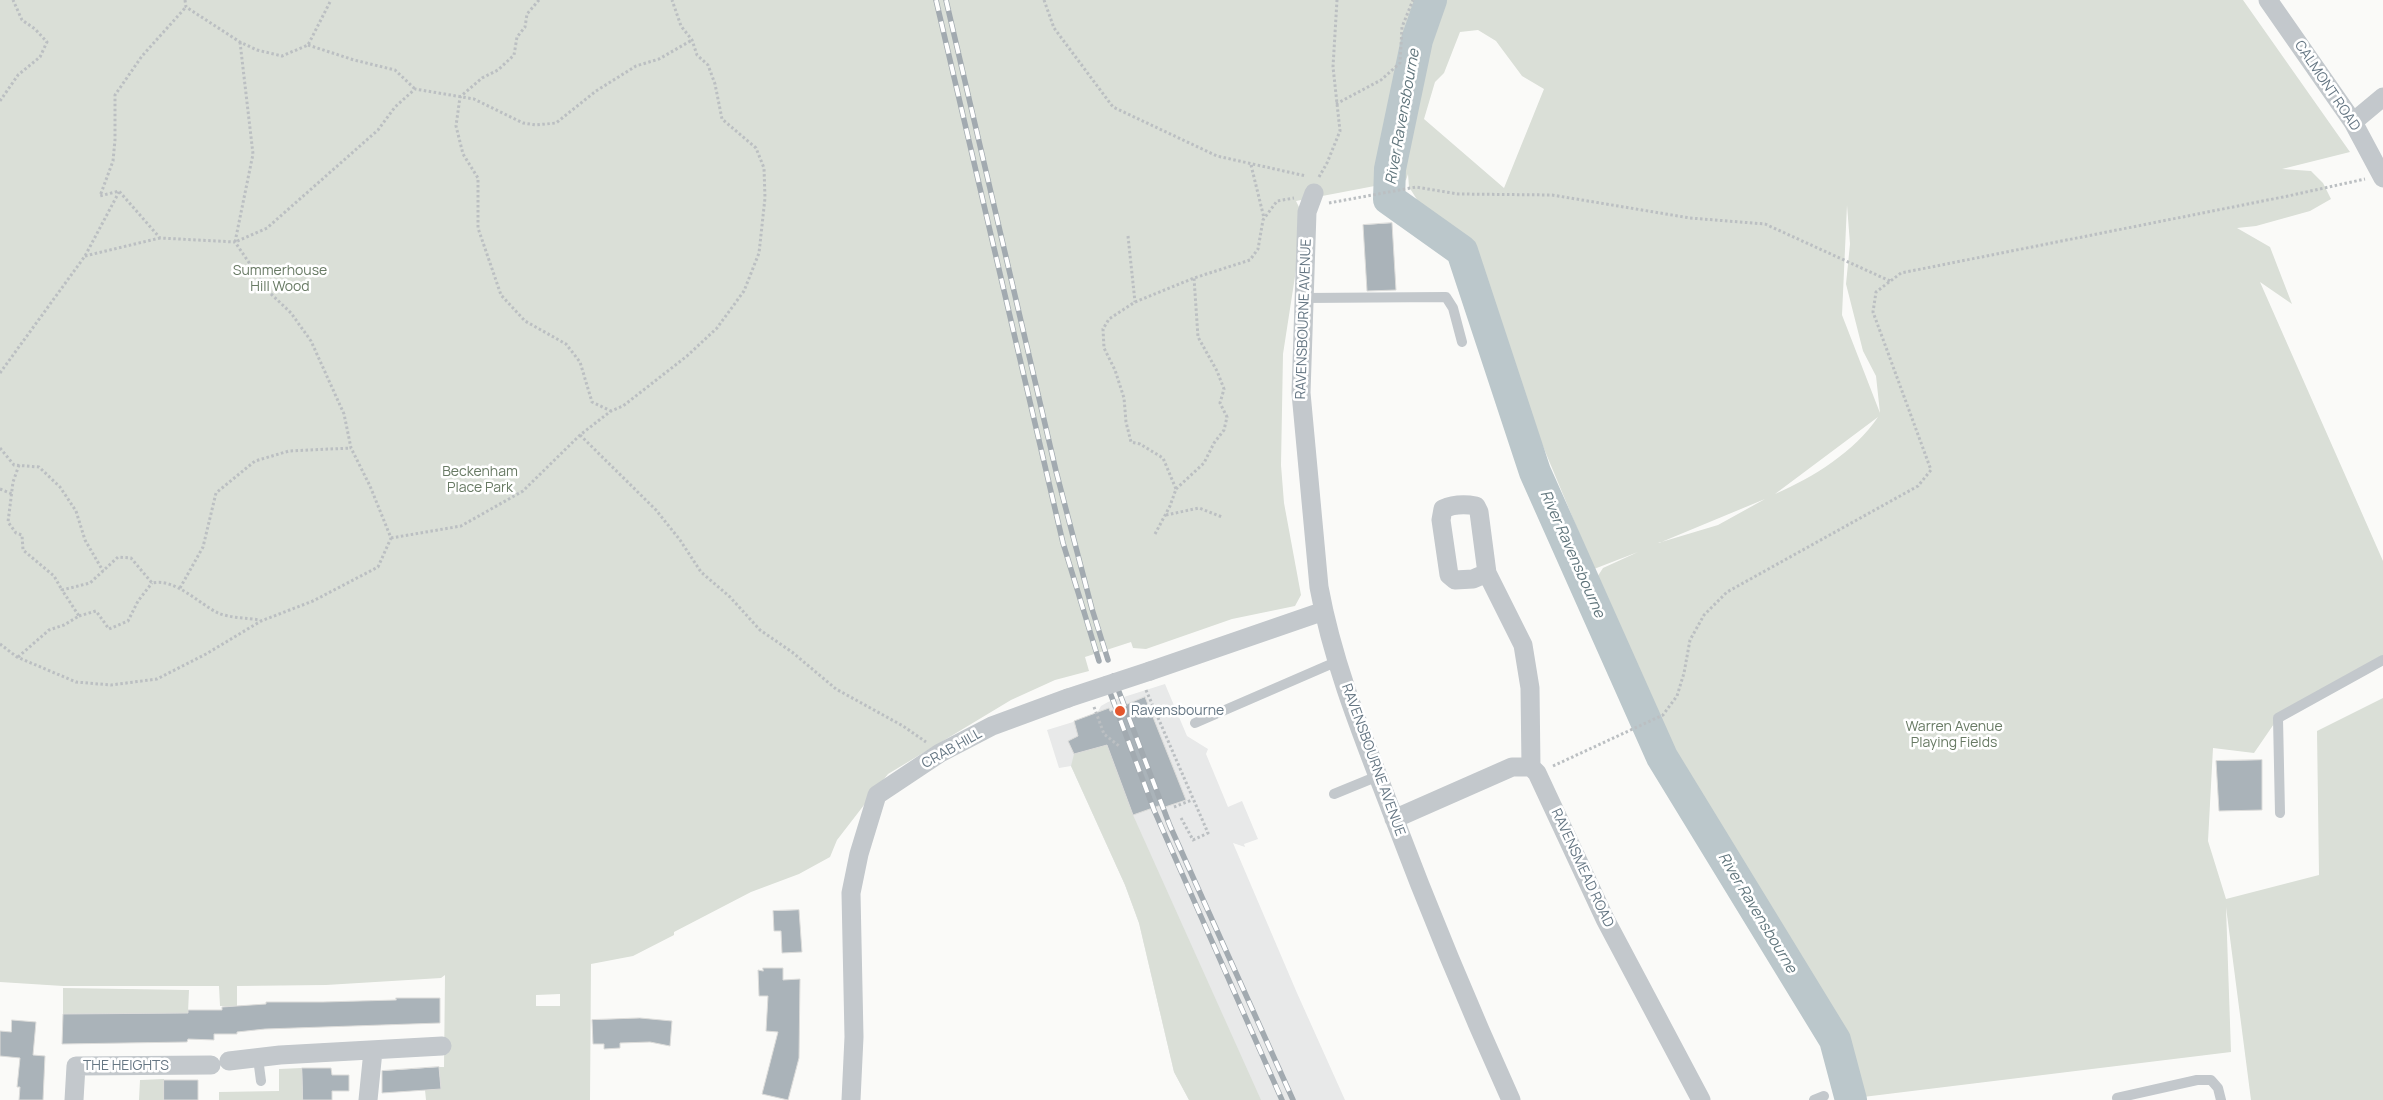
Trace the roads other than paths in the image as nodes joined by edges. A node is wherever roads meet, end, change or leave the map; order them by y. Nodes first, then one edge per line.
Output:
1 (2268, 0) edge
2 (2383, 97) edge
3 (2353, 122) junction
4 (2382, 176) edge
5 (1308, 195) road end
6 (1304, 298) junction
7 (1462, 342) dead end
8 (1487, 573) dead end
9 (1324, 611) junction
10 (2383, 660) edge
11 (1338, 661) junction
12 (1195, 723) dead end
13 (1534, 770) junction
14 (1378, 776) junction
15 (1334, 794) dead end
16 (2280, 813) dead end
17 (1394, 819) junction
18 (442, 1046) dead end
19 (373, 1051) junction
20 (258, 1058) junction
21 (261, 1081) dead end
22 (2117, 1098) dead end
23 (74, 1100) edge
24 (368, 1100) edge
25 (851, 1100) edge
26 (1511, 1100) edge
27 (1702, 1100) edge
28 (2221, 1100) edge

1 - 3 street, CALMONT ROAD
2 - 3 street
3 - 4 street, CALMONT ROAD
5 - 6 street, RAVENSBOURNE AVENUE
6 - 7 lane
6 - 9 street, RAVENSBOURNE AVENUE
8 - 13 street
9 - 11 street, RAVENSBOURNE AVENUE
9 - 25 street, CRAB HILL, bridge
10 - 16 lane
11 - 12 lane
11 - 14 street, RAVENSBOURNE AVENUE
13 - 17 street
13 - 27 street, RAVENSMEAD ROAD
14 - 15 lane
14 - 17 street, RAVENSBOURNE AVENUE
17 - 26 street, RAVENSBOURNE AVENUE
18 - 19 street, THE HEIGHTS
19 - 20 street, THE HEIGHTS
19 - 24 street
20 - 21 lane
20 - 23 street, THE HEIGHTS
22 - 28 lane

